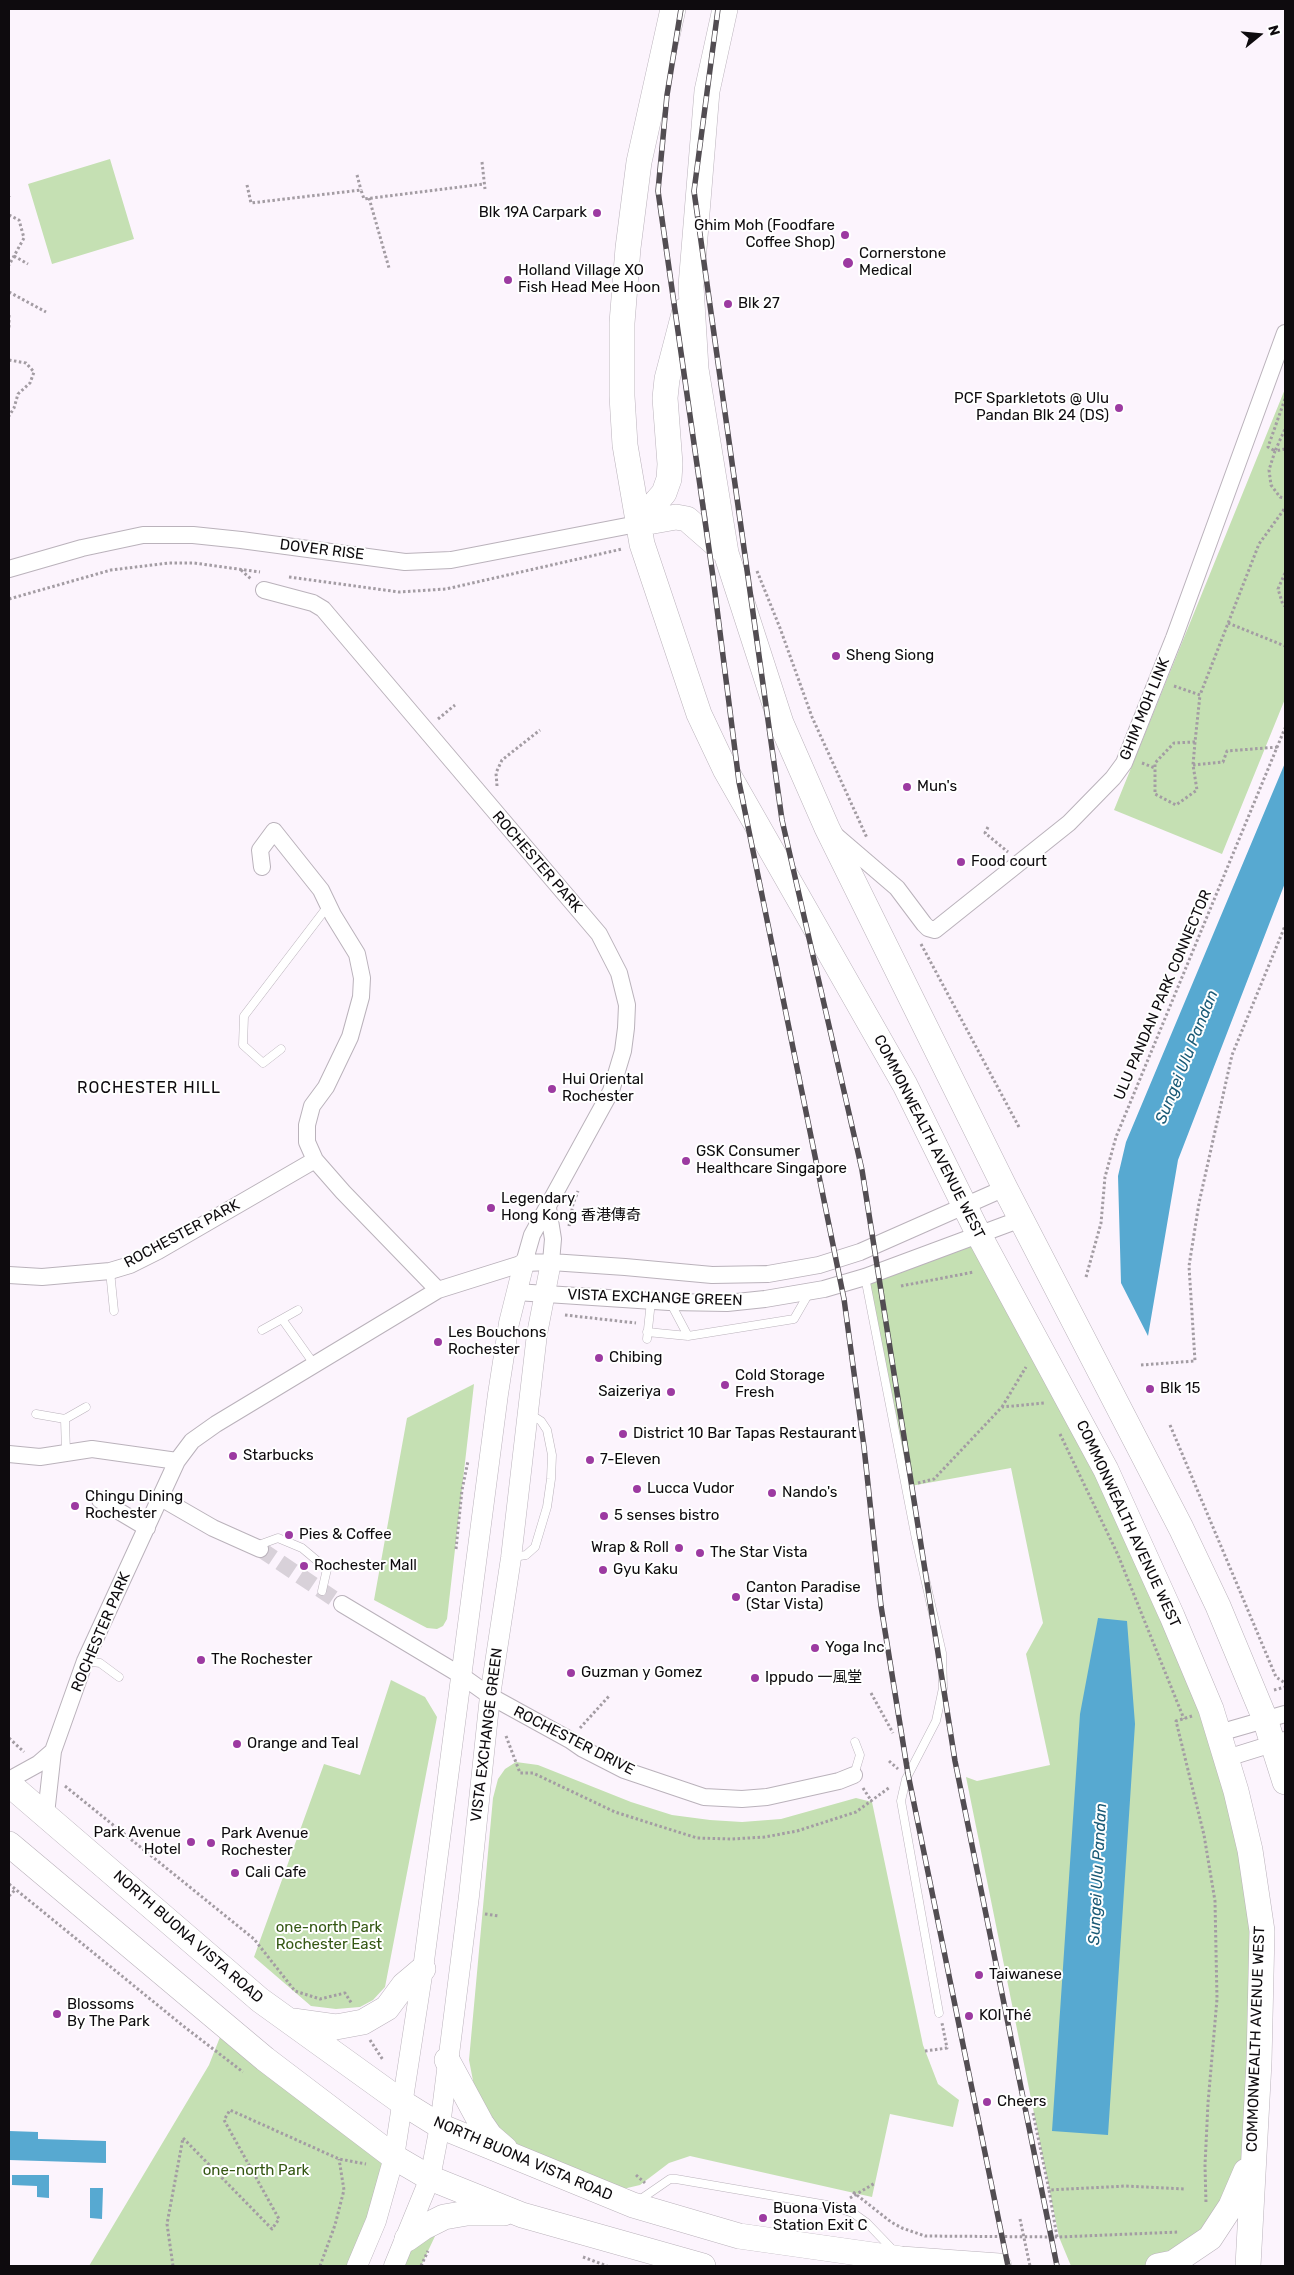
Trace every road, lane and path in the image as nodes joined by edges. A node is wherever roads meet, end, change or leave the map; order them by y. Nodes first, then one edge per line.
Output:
1 (673, 9) edge
2 (725, 9) edge
3 (482, 162) dead end
4 (357, 176) dead end
5 (484, 184) junction
6 (247, 185) dead end
7 (485, 189) dead end
8 (361, 190) junction
9 (369, 198) junction
10 (9, 215) edge
11 (14, 256) junction
12 (28, 264) dead end
13 (9, 265) edge
14 (389, 268) dead end
15 (691, 286) junction
16 (9, 292) edge
17 (46, 312) dead end
18 (9, 315) edge
19 (9, 329) edge
20 (1285, 333) edge
21 (9, 360) edge
22 (1285, 399) edge
23 (9, 416) edge
24 (1285, 429) edge
25 (1285, 449) edge
26 (1276, 451) junction
27 (1285, 498) edge
28 (1285, 508) edge
29 (637, 524) junction
30 (626, 548) dead end
31 (726, 553) junction
32 (754, 565) dead end
33 (9, 569) edge
34 (1285, 573) edge
35 (268, 574) dead end
36 (286, 576) dead end
37 (264, 590) dead end
38 (9, 599) edge
39 (1285, 606) edge
40 (1228, 622) junction
41 (1285, 646) edge
42 (1177, 677) dead end
43 (1200, 695) junction
44 (1285, 728) edge
45 (540, 730) dead end
46 (1195, 742) junction
47 (1278, 747) junction
48 (1192, 765) junction
49 (500, 818) junction
50 (827, 828) junction
51 (869, 843) dead end
52 (262, 867) dead end
53 (328, 906) junction
54 (1285, 926) edge
55 (918, 938) dead end
56 (281, 1049) dead end
57 (1019, 1127) dead end
58 (316, 1160) junction
59 (1005, 1188) junction
60 (965, 1207) junction
61 (548, 1208) junction
62 (1021, 1219) junction
63 (979, 1235) junction
64 (551, 1262) junction
65 (524, 1263) junction
66 (110, 1271) junction
67 (978, 1271) dead end
68 (9, 1274) edge
69 (865, 1277) junction
70 (1086, 1277) dead end
71 (901, 1286) dead end
72 (438, 1290) junction
73 (810, 1291) junction
74 (516, 1292) junction
75 (546, 1293) junction
76 (652, 1301) junction
77 (669, 1302) junction
78 (298, 1310) dead end
79 (114, 1311) dead end
80 (282, 1319) junction
81 (262, 1330) dead end
82 (688, 1336) junction
83 (1022, 1358) dead end
84 (314, 1364) junction
85 (1141, 1365) dead end
86 (1026, 1367) junction
87 (1030, 1373) dead end
88 (1042, 1397) dead end
89 (1045, 1404) junction
90 (86, 1407) dead end
91 (1002, 1407) junction
92 (527, 1412) junction
93 (1049, 1412) dead end
94 (36, 1414) dead end
95 (65, 1418) junction
96 (1170, 1425) dead end
97 (1058, 1430) dead end
98 (66, 1453) junction
99 (9, 1454) edge
100 (177, 1461) junction
101 (906, 1487) junction
102 (161, 1498) junction
103 (100, 1500) dead end
104 (147, 1528) junction
105 (257, 1548) joint
106 (511, 1558) junction
107 (322, 1591) dead end
108 (342, 1604) tunnel mouth
109 (86, 1661) junction
110 (462, 1676) junction
111 (119, 1677) dead end
112 (1285, 1683) edge
113 (871, 1693) dead end
114 (610, 1695) dead end
115 (490, 1696) junction
116 (1198, 1714) dead end
117 (1275, 1717) edge
118 (1184, 1718) junction
119 (893, 1733) dead end
120 (1219, 1734) junction
121 (9, 1738) edge
122 (570, 1740) junction
123 (855, 1742) dead end
124 (1280, 1742) edge
125 (53, 1751) junction
126 (31, 1758) dead end
127 (1227, 1758) junction
128 (520, 1773) dead end
129 (854, 1774) joint
130 (9, 1780) edge
131 (1285, 1782) edge
132 (9, 1784) edge
133 (64, 1784) dead end
134 (872, 1802) dead end
135 (46, 1814) junction
136 (9, 1844) edge
137 (14, 1890) dead end
138 (9, 1896) edge
139 (423, 1969) junction
140 (939, 2013) joint
141 (286, 2019) junction
142 (363, 2022) junction
143 (924, 2051) dead end
144 (448, 2060) junction
145 (385, 2062) dead end
146 (402, 2103) junction
147 (1033, 2113) dead end
148 (440, 2126) junction
149 (1252, 2157) junction
150 (515, 2158) junction
151 (339, 2159) junction
152 (382, 2161) junction
153 (430, 2178) junction
154 (875, 2183) dead end
155 (1185, 2189) dead end
156 (1049, 2190) junction
157 (853, 2192) dead end
158 (856, 2195) junction
159 (633, 2205) junction
160 (1206, 2207) dead end
161 (522, 2215) junction
162 (1020, 2219) dead end
163 (1057, 2237) junction
164 (1210, 2238) junction
165 (407, 2239) junction
166 (901, 2259) junction
167 (172, 2265) edge
168 (320, 2266) edge
169 (358, 2266) edge
170 (394, 2266) edge
171 (703, 2266) edge
172 (998, 2266) edge
173 (1030, 2266) edge
174 (1158, 2266) edge
175 (1248, 2266) edge

1 - 29 main road, COMMONWEALTH AVENUE WEST
2 - 15 main road
3 - 5 path
4 - 8 path
5 - 7 path
5 - 9 path
6 - 8 path
8 - 9 path
9 - 14 path
10 - 11 path
11 - 12 path
11 - 13 path
15 - 29 main road
15 - 31 main road
16 - 17 path
18 - 19 path
20 - 50 street, GHIM MOH LINK
21 - 23 path
22 - 26 path
24 - 26 path
25 - 26 path
26 - 27 path
28 - 40 path
29 - 31 main road
29 - 33 street, DOVER RISE
29 - 60 main road, COMMONWEALTH AVENUE WEST
30 - 36 path
31 - 50 main road
32 - 51 path
34 - 39 path
35 - 38 path
37 - 49 street, ROCHESTER PARK
40 - 41 path
40 - 43 path
42 - 43 path
43 - 46 path
44 - 47 path, ULU PANDAN PARK CONNECTOR
45 - 49 path
46 - 48 path
46 - 48 path
47 - 48 path
47 - 70 path, ULU PANDAN PARK CONNECTOR
49 - 61 street, ROCHESTER PARK
50 - 59 main road
52 - 53 street
53 - 56 lane
53 - 58 street
54 - 85 path
55 - 57 path
58 - 66 street, ROCHESTER PARK
58 - 72 street
59 - 60 street, VISTA EXCHANGE GREEN
59 - 62 main road
60 - 63 main road, COMMONWEALTH AVENUE WEST
60 - 64 street, VISTA EXCHANGE GREEN
61 - 64 street
61 - 65 street, ROCHESTER PARK
62 - 63 street, VISTA EXCHANGE GREEN
62 - 117 main road
63 - 69 street, VISTA EXCHANGE GREEN
63 - 120 main road, COMMONWEALTH AVENUE WEST
64 - 65 street, VISTA EXCHANGE GREEN
64 - 75 street, VISTA EXCHANGE GREEN
65 - 72 street, ROCHESTER PARK
65 - 74 street
66 - 68 street, ROCHESTER PARK
66 - 79 lane
67 - 71 path
69 - 73 street, VISTA EXCHANGE GREEN
69 - 101 lane
72 - 84 street, ROCHESTER PARK
73 - 77 street, VISTA EXCHANGE GREEN
73 - 82 lane
74 - 75 street, VISTA EXCHANGE GREEN
74 - 110 street
75 - 76 street, VISTA EXCHANGE GREEN
75 - 92 street, VISTA EXCHANGE GREEN
76 - 77 street, VISTA EXCHANGE GREEN
76 - 82 lane
77 - 82 lane
78 - 80 lane
80 - 81 lane
80 - 84 lane
83 - 86 path
84 - 100 street, ROCHESTER PARK
86 - 87 path
86 - 91 path
88 - 89 path
89 - 91 path
89 - 93 path
90 - 95 lane
91 - 101 path
92 - 106 street, VISTA EXCHANGE GREEN
92 - 106 lane
94 - 95 lane
95 - 98 lane
96 - 112 path
97 - 118 path
98 - 99 street
98 - 100 street
100 - 102 street, ROCHESTER PARK
101 - 140 lane
102 - 104 street, ROCHESTER PARK
102 - 105 street
103 - 104 street
104 - 109 street, ROCHESTER PARK
105 - 107 lane
106 - 115 street, VISTA EXCHANGE GREEN
108 - 110 street, ROCHESTER DRIVE
109 - 111 lane
109 - 125 street, ROCHESTER PARK
110 - 115 street, ROCHESTER DRIVE
110 - 139 street
113 - 119 path
114 - 122 path
115 - 122 street, ROCHESTER DRIVE
115 - 144 street, VISTA EXCHANGE GREEN
116 - 118 path
117 - 120 street
117 - 124 main road
118 - 160 path
120 - 127 main road, COMMONWEALTH AVENUE WEST
121 - 126 path
122 - 129 street, ROCHESTER DRIVE
123 - 129 lane, ROCHESTER DRIVE
124 - 127 street
124 - 131 main road
125 - 130 street
125 - 135 street, ROCHESTER PARK
127 - 149 main road, COMMONWEALTH AVENUE WEST
128 - 134 path
132 - 135 main road, NORTH BUONA VISTA ROAD
133 - 142 path
135 - 141 main road, NORTH BUONA VISTA ROAD
136 - 152 main road
137 - 138 path
139 - 142 main road
139 - 146 street
140 - 143 path
141 - 142 main road
141 - 146 main road, NORTH BUONA VISTA ROAD
142 - 145 path
144 - 148 street, VISTA EXCHANGE GREEN
144 - 150 main road
146 - 148 main road, NORTH BUONA VISTA ROAD
146 - 152 street
147 - 156 path
148 - 150 main road, NORTH BUONA VISTA ROAD
148 - 153 street, VISTA EXCHANGE GREEN
149 - 164 main road
149 - 175 main road, COMMONWEALTH AVENUE WEST
150 - 159 main road, NORTH BUONA VISTA ROAD
151 - 152 path
151 - 167 path
151 - 168 path
152 - 153 main road
152 - 169 street
153 - 161 main road
153 - 165 street, VISTA EXCHANGE GREEN
154 - 158 path
155 - 156 path
156 - 163 path
157 - 158 path
158 - 163 path
159 - 166 main road, NORTH BUONA VISTA ROAD
159 - 166 lane
161 - 165 main road
161 - 171 main road
162 - 173 path, bridge
163 - 164 path
164 - 174 main road
165 - 170 street, VISTA EXCHANGE GREEN
166 - 172 main road, NORTH BUONA VISTA ROAD

